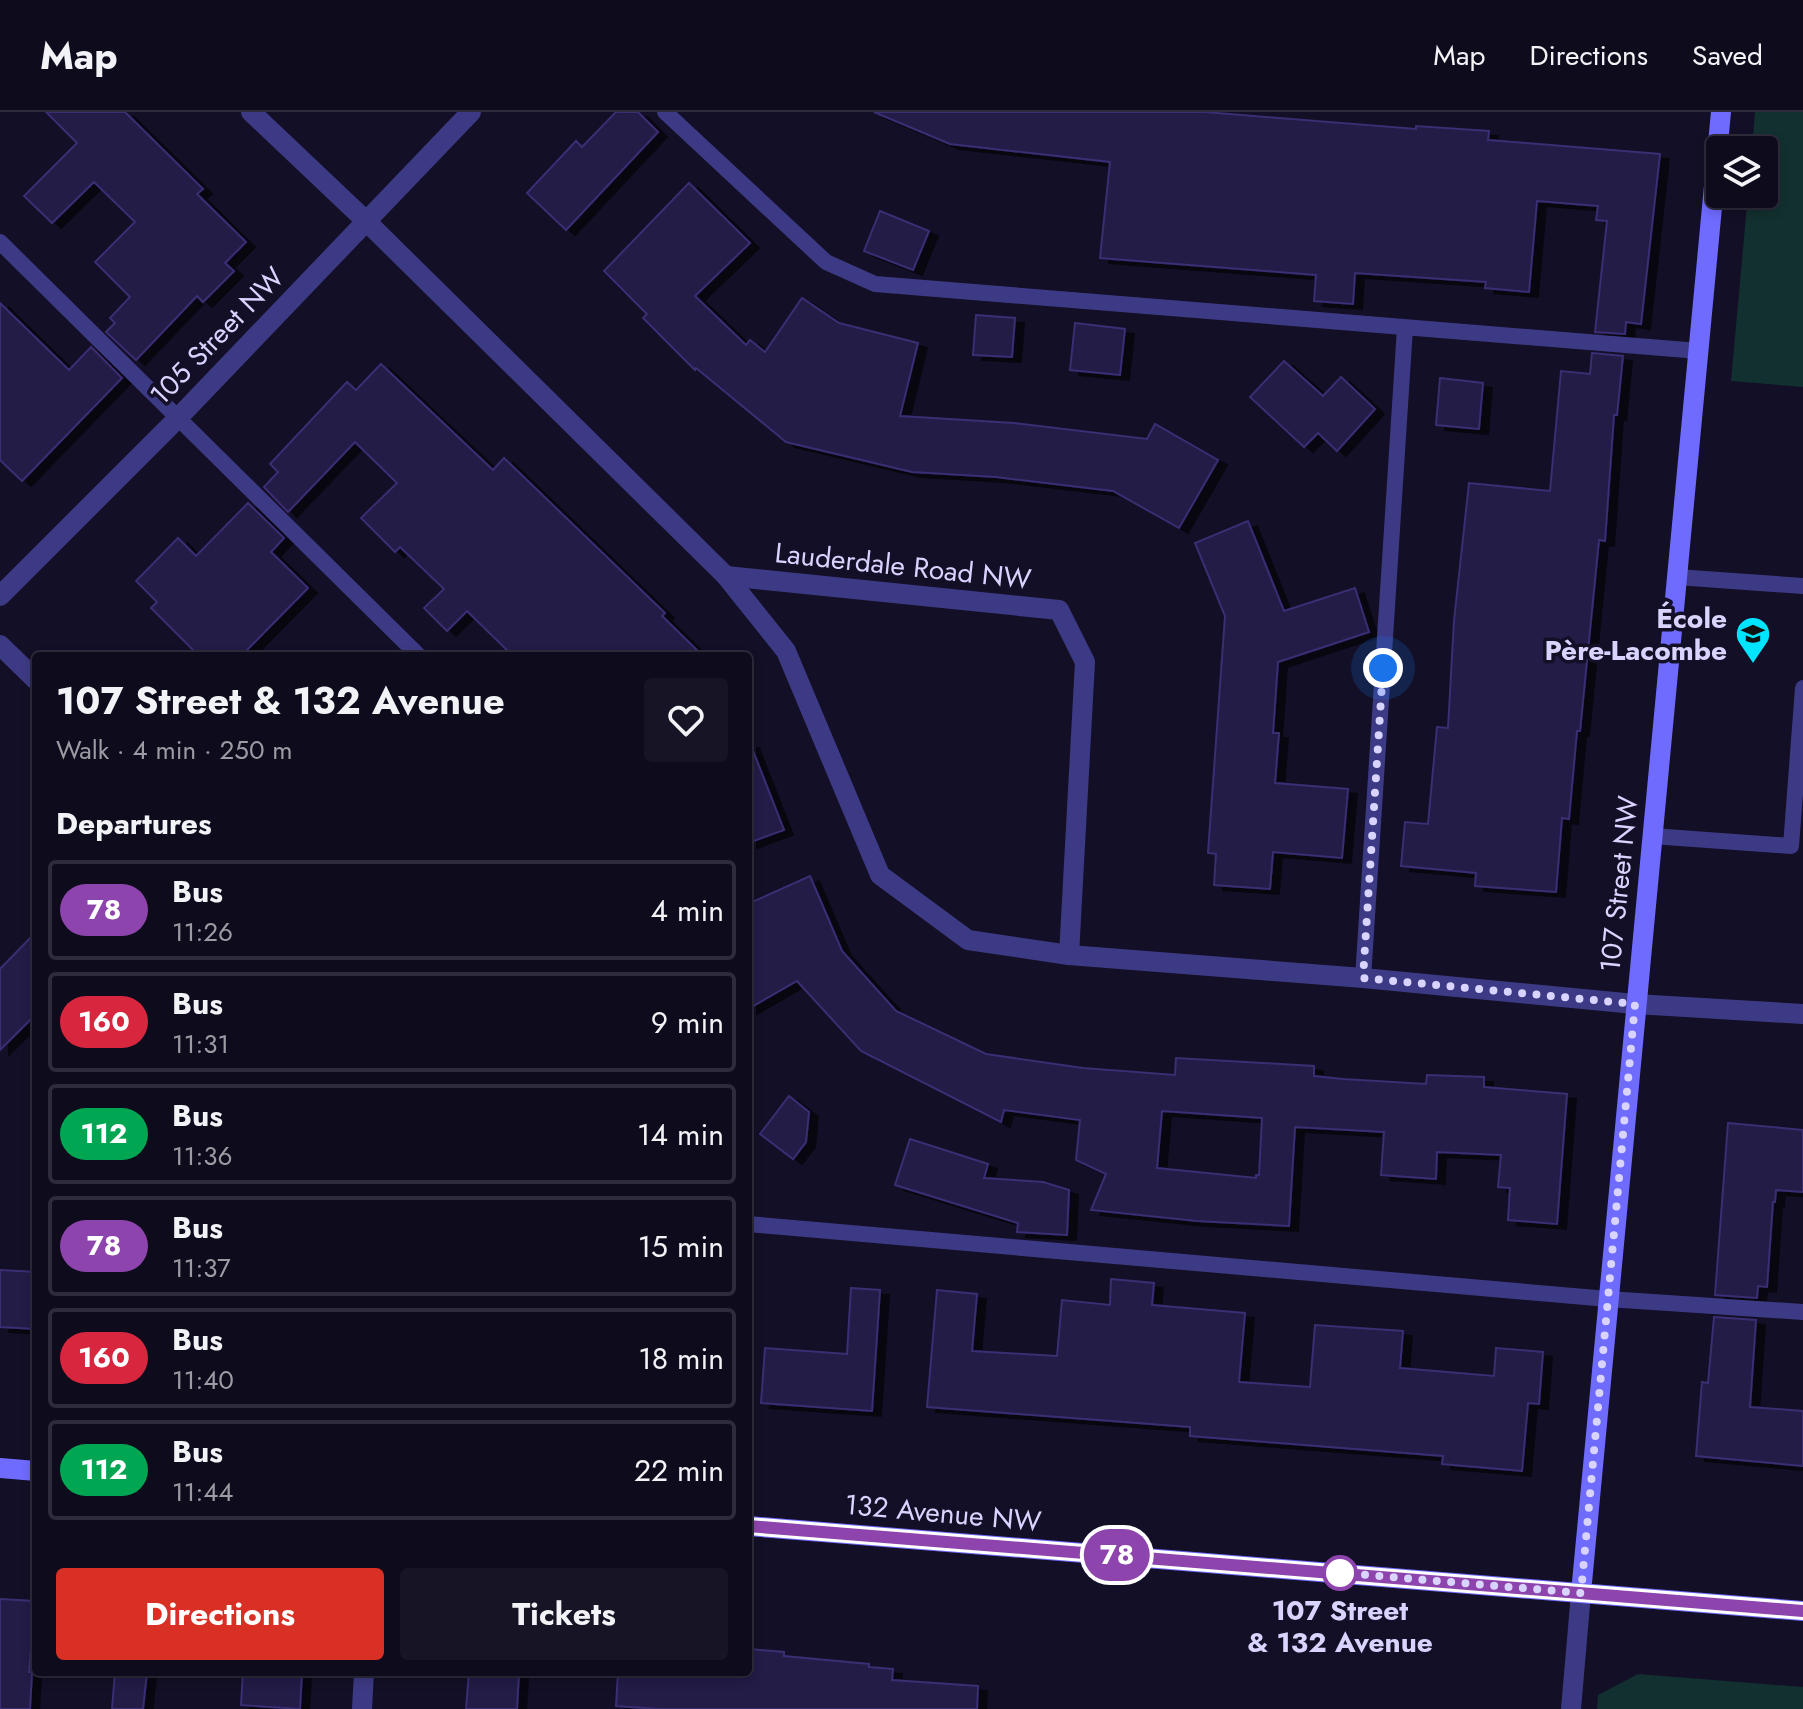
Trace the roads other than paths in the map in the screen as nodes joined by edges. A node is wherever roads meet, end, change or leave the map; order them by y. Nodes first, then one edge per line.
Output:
1 (251, 112) edge
2 (471, 112) edge
3 (665, 112) edge
4 (1721, 112) edge
5 (366, 221) junction
6 (0, 242) edge
7 (1405, 328) junction
8 (1699, 351) junction
9 (177, 419) junction
10 (726, 576) junction
11 (1677, 577) junction
12 (1803, 586) edge
13 (0, 596) edge
14 (0, 645) edge
15 (415, 652) edge
16 (32, 676) edge
17 (1803, 688) edge
18 (1652, 836) junction
19 (1069, 955) junction
20 (1363, 978) junction
21 (1635, 1004) junction
22 (1803, 1014) edge
23 (752, 1224) edge
24 (1608, 1299) junction
25 (1803, 1312) edge
26 (0, 1468) edge
27 (32, 1471) edge
28 (752, 1526) edge
29 (1581, 1593) junction
30 (1803, 1611) edge
31 (364, 1676) edge
32 (362, 1709) edge
33 (1571, 1709) edge

1 - 5 street, Lauderdale Road NW
2 - 5 street, 105 Street NW
3 - 7 lane
4 - 8 street, 107 Street NW
5 - 9 street, 105 Street NW
5 - 10 street, Lauderdale Road NW
6 - 9 lane
7 - 8 lane
7 - 20 lane
8 - 11 street, 107 Street NW
9 - 13 street, 105 Street NW
9 - 15 lane
10 - 19 street, Lauderdale Road NW
10 - 19 street, Lauderdale Road NW
11 - 12 lane
11 - 18 street, 107 Street NW
14 - 16 street
17 - 18 lane
18 - 21 street, 107 Street NW
19 - 20 street, Lauderdale Road NW
20 - 21 street, Lauderdale Road NW
21 - 22 street, Lauderdale Road NW
21 - 24 street, 107 Street NW
23 - 24 lane
24 - 25 lane
24 - 29 street, 107 Street NW
26 - 27 street
28 - 29 street, 132 Avenue NW
29 - 30 street, 132 Avenue NW
29 - 33 street, 107 Street NW
31 - 32 street

